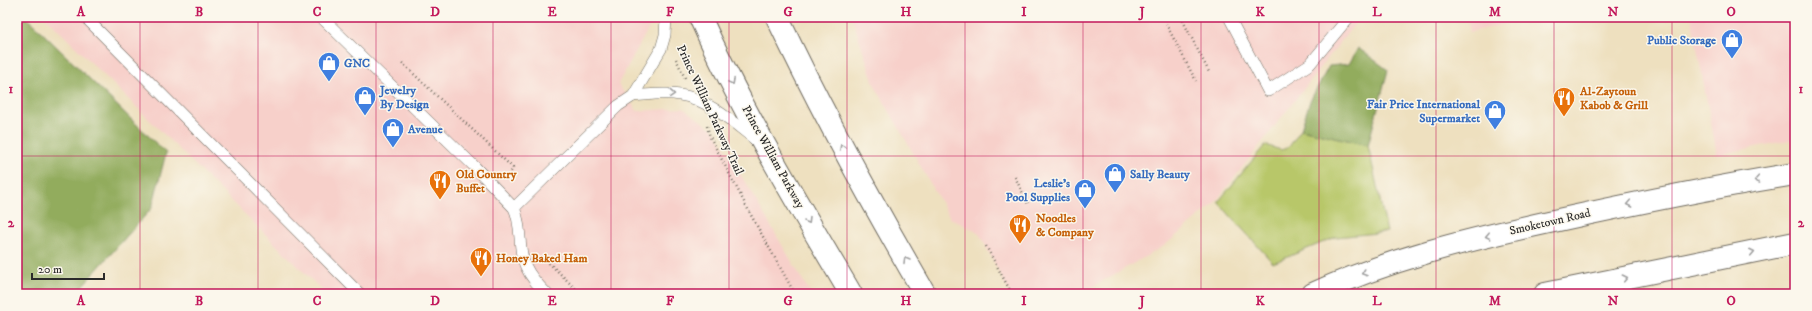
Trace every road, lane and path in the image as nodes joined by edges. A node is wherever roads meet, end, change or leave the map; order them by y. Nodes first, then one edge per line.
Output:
1 (85, 17) edge
2 (321, 17) edge
3 (666, 17) edge
4 (700, 17) edge
5 (776, 17) edge
6 (1181, 17) edge
7 (1229, 17) edge
8 (1348, 17) edge
9 (1166, 24) dead end
10 (665, 35) junction
11 (402, 63) dead end
12 (1210, 74) dead end
13 (1196, 81) dead end
14 (633, 96) junction
15 (696, 100) junction
16 (768, 150) junction
17 (509, 174) dead end
18 (1795, 174) edge
19 (1015, 177) dead end
20 (1028, 204) dead end
21 (514, 208) junction
22 (1795, 243) edge
23 (986, 246) dead end
24 (546, 260) dead end
25 (360, 294) edge
26 (548, 294) edge
27 (581, 294) edge
28 (795, 294) edge
29 (851, 294) edge
30 (925, 294) edge
31 (1012, 294) edge
32 (1312, 294) edge
33 (1545, 294) edge

1 - 25 lane
2 - 21 lane
3 - 10 lane
4 -> 16 main road, Prince William Parkway
30 -> 5 main road
6 - 12 path
7 - 8 lane
9 - 13 path
10 - 14 lane
10 - 15 path, Prince William Parkway Trail
11 - 17 path
14 -> 15 lane
14 - 21 lane
15 - 16 lane
15 - 28 path, Prince William Parkway Trail
16 -> 29 main road, Prince William Parkway
18 -> 32 main road, Smoketown Road
19 - 20 path
21 - 26 lane
33 -> 22 main road
23 - 31 path
24 - 27 path

